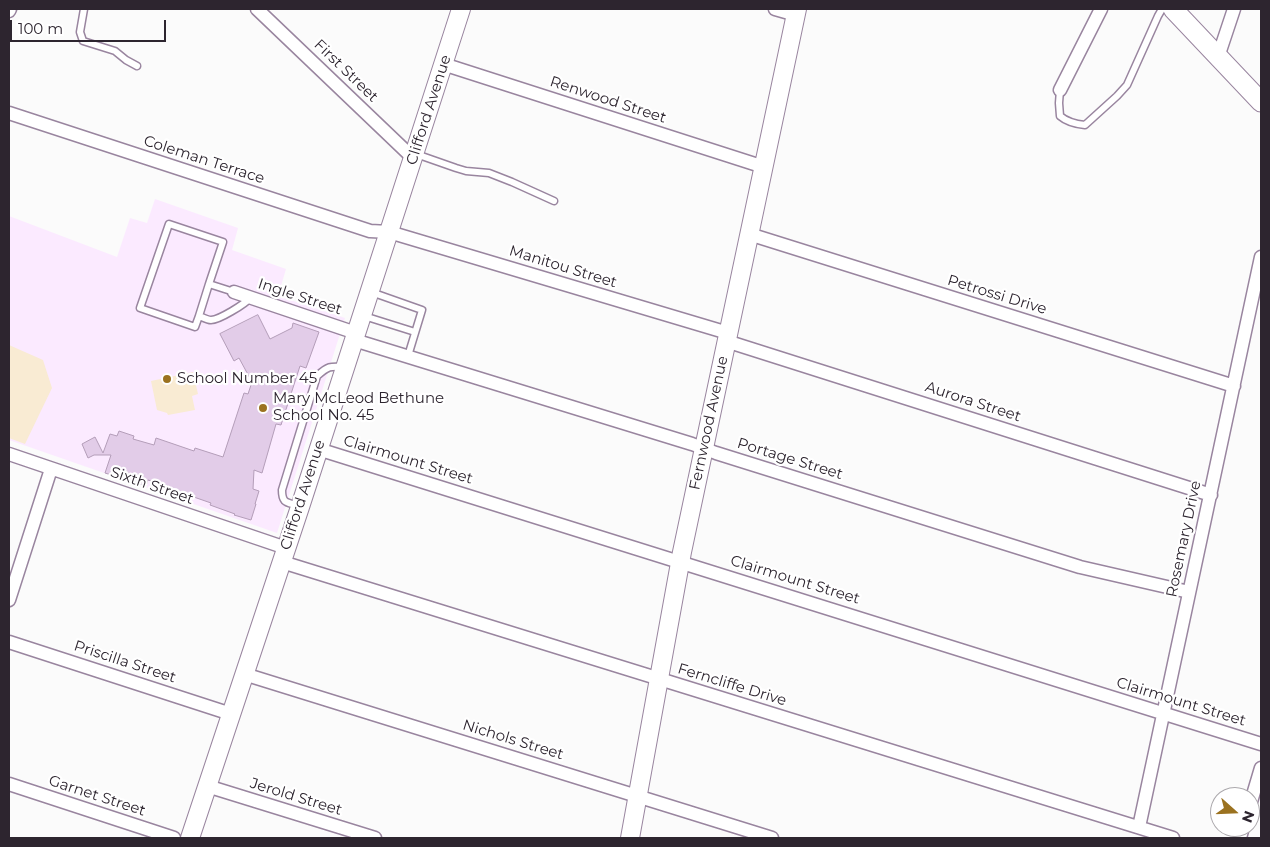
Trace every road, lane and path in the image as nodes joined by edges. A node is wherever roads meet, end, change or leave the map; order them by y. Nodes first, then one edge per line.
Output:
1 (84, 9) edge
2 (257, 9) edge
3 (775, 9) edge
4 (1101, 9) edge
5 (1162, 9) edge
6 (1173, 9) edge
7 (1234, 9) edge
8 (459, 10) edge
9 (796, 12) edge
10 (1218, 57) junction
11 (443, 64) junction
12 (137, 66) dead end
13 (1060, 90) joint
14 (1261, 102) edge
15 (9, 113) edge
16 (414, 155) junction
17 (764, 167) junction
18 (554, 201) dead end
19 (389, 232) junction
20 (749, 234) junction
21 (1261, 257) edge
22 (209, 284) junction
23 (234, 292) joint
24 (370, 292) junction
25 (250, 298) junction
26 (362, 315) junction
27 (199, 316) junction
28 (415, 332) junction
29 (355, 336) junction
30 (727, 337) junction
31 (408, 356) junction
32 (345, 367) junction
33 (1234, 386) junction
34 (704, 448) junction
35 (318, 450) junction
36 (9, 454) edge
37 (51, 469) junction
38 (1211, 495) junction
39 (300, 507) junction
40 (284, 555) junction
41 (680, 562) junction
42 (1189, 592) junction
43 (9, 600) edge
44 (9, 642) edge
45 (244, 674) junction
46 (659, 680) junction
47 (1163, 713) junction
48 (231, 714) junction
49 (1261, 744) edge
50 (1261, 768) edge
51 (9, 784) edge
52 (207, 786) junction
53 (1255, 787) edge
54 (637, 796) junction
55 (1138, 827) junction
56 (174, 838) edge
57 (190, 838) edge
58 (375, 838) edge
59 (630, 838) edge
60 (772, 838) edge
61 (1173, 838) edge

1 - 12 lane
2 - 16 street, First Street
3 - 9 street
4 - 13 street
5 - 13 lane
6 - 10 main road
7 - 10 street
8 - 11 main road, Clifford Avenue
9 - 17 main road, Fernwood Avenue
10 - 14 main road
11 - 16 main road, Clifford Avenue
11 - 17 street, Renwood Street
15 - 19 street, Coleman Terrace
16 - 18 lane
16 - 19 main road, Clifford Avenue
17 - 20 main road, Fernwood Avenue
19 - 24 main road, Clifford Avenue
19 - 30 street, Manitou Street
20 - 30 main road, Fernwood Avenue
20 - 33 street, Petrossi Drive
21 - 33 street, Rosemary Drive
22 - 23 lane
22 - 27 lane
22 - 27 lane
23 - 25 street, Ingle Street
24 - 26 main road, Clifford Avenue
24 - 28 lane
25 - 27 lane
25 - 29 street, Ingle Street
26 - 28 lane
26 - 29 main road, Clifford Avenue
28 - 31 lane
29 - 31 street, Portage Street
29 - 32 main road, Clifford Avenue
30 - 34 main road, Fernwood Avenue
30 - 38 street, Aurora Street
31 - 34 street, Portage Street
32 - 35 main road, Clifford Avenue
32 - 39 lane
33 - 38 street, Rosemary Drive
34 - 41 main road, Fernwood Avenue
34 - 42 street, Portage Street
35 - 39 main road, Clifford Avenue
35 - 41 street, Clairmount Street
36 - 37 street, Sixth Street
37 - 40 street, Sixth Street
37 - 43 street
38 - 42 street, Rosemary Drive
39 - 40 main road, Clifford Avenue
40 - 45 main road, Clifford Avenue
40 - 46 street, Ferncliffe Drive
41 - 46 main road, Fernwood Avenue
41 - 47 street, Clairmount Street
42 - 47 street, Rosemary Drive
44 - 48 street, Priscilla Street
45 - 48 main road, Clifford Avenue
45 - 54 street, Nichols Street
46 - 54 main road, Fernwood Avenue
46 - 55 street, Ferncliffe Drive
47 - 49 street, Clairmount Street
47 - 55 street, Rosemary Drive
48 - 52 main road, Clifford Avenue
50 - 53 street
51 - 56 street, Garnet Street
52 - 57 main road, Clifford Avenue
52 - 58 street, Jerold Street
54 - 59 main road, Fernwood Avenue
54 - 60 street, Nichols Street
55 - 61 street, Ferncliffe Drive

